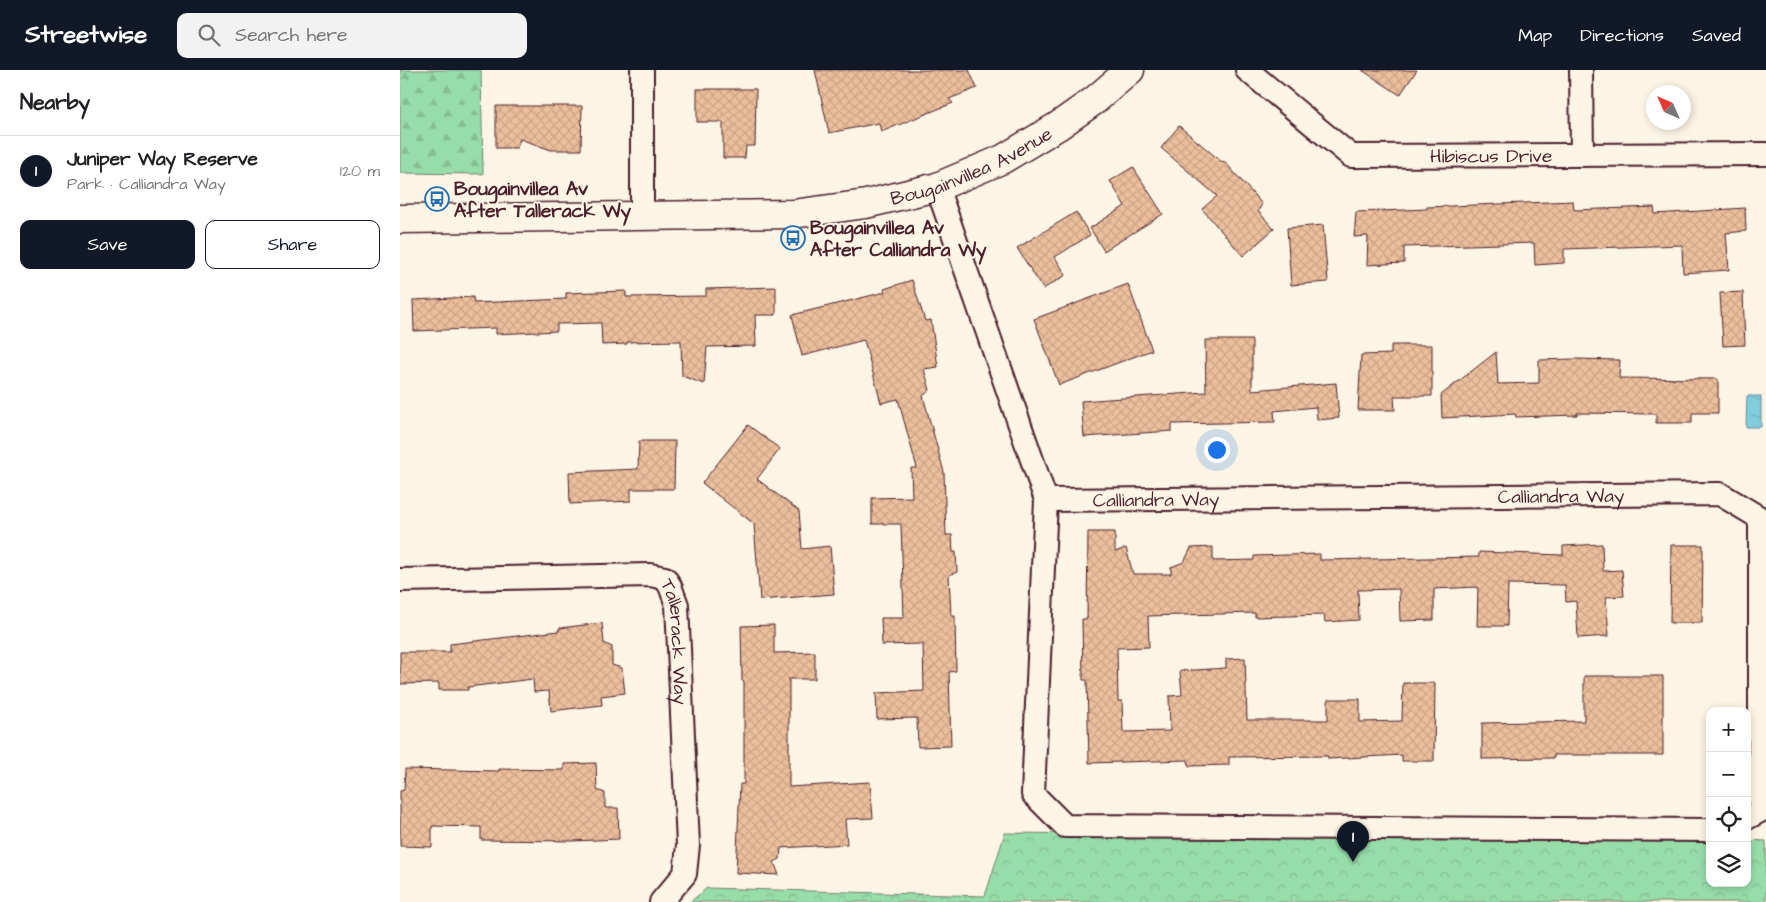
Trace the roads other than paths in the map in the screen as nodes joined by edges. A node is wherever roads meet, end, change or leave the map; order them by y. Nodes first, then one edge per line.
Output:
1 (642, 70) edge
2 (1130, 70) edge
3 (1247, 70) edge
4 (1580, 70) edge
5 (1766, 154) edge
6 (1582, 155) junction
7 (937, 187) junction
8 (642, 217) junction
9 (400, 219) edge
10 (1046, 500) junction
11 (400, 580) edge
12 (1751, 816) edge
13 (1706, 830) edge
14 (661, 902) edge

1 - 8 street
2 - 7 street, Bougainvillea Avenue
3 - 6 street, Hibiscus Drive
4 - 6 street
5 - 6 street, Hibiscus Drive
7 - 8 street, Bougainvillea Avenue
7 - 10 street
8 - 9 street, Bougainvillea Avenue
10 - 12 street, Calliandra Way
10 - 13 street
11 - 14 street, Tallerack Way

